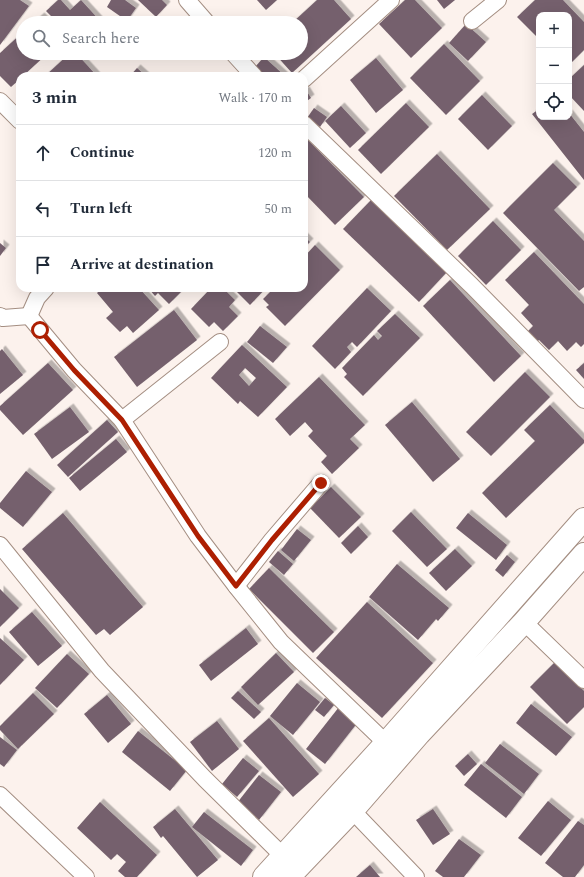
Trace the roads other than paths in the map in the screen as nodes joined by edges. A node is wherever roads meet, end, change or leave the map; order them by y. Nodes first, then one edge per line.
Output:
1 (187, 0) edge
2 (391, 0) edge
3 (498, 0) edge
4 (201, 16) edge
5 (472, 21) dead end
6 (238, 60) edge
7 (246, 72) edge
8 (308, 75) edge
9 (0, 101) edge
10 (16, 117) edge
11 (308, 128) edge
12 (43, 292) edge
13 (0, 316) edge
14 (29, 316) junction
15 (220, 342) dead end
16 (584, 400) edge
17 (122, 420) junction
18 (321, 483) dead end
19 (584, 519) edge
20 (0, 545) edge
21 (584, 554) edge
22 (236, 586) junction
23 (524, 622) junction
24 (584, 680) edge
25 (386, 743) junction
26 (0, 796) edge
27 (345, 803) junction
28 (283, 856) junction
29 (86, 877) edge
30 (264, 877) edge
31 (289, 877) edge
32 (416, 877) edge

1 - 4 street
2 - 8 street
3 - 5 street
6 - 7 street
9 - 10 street
11 - 16 street
12 - 14 street
13 - 14 street
14 - 17 street
15 - 17 street
17 - 22 street
18 - 22 street
19 - 25 street
20 - 28 street
21 - 23 street
22 - 25 street
23 - 24 street
23 - 27 street
25 - 27 street
26 - 29 street
27 - 28 street
27 - 31 street
27 - 32 street
28 - 30 street

